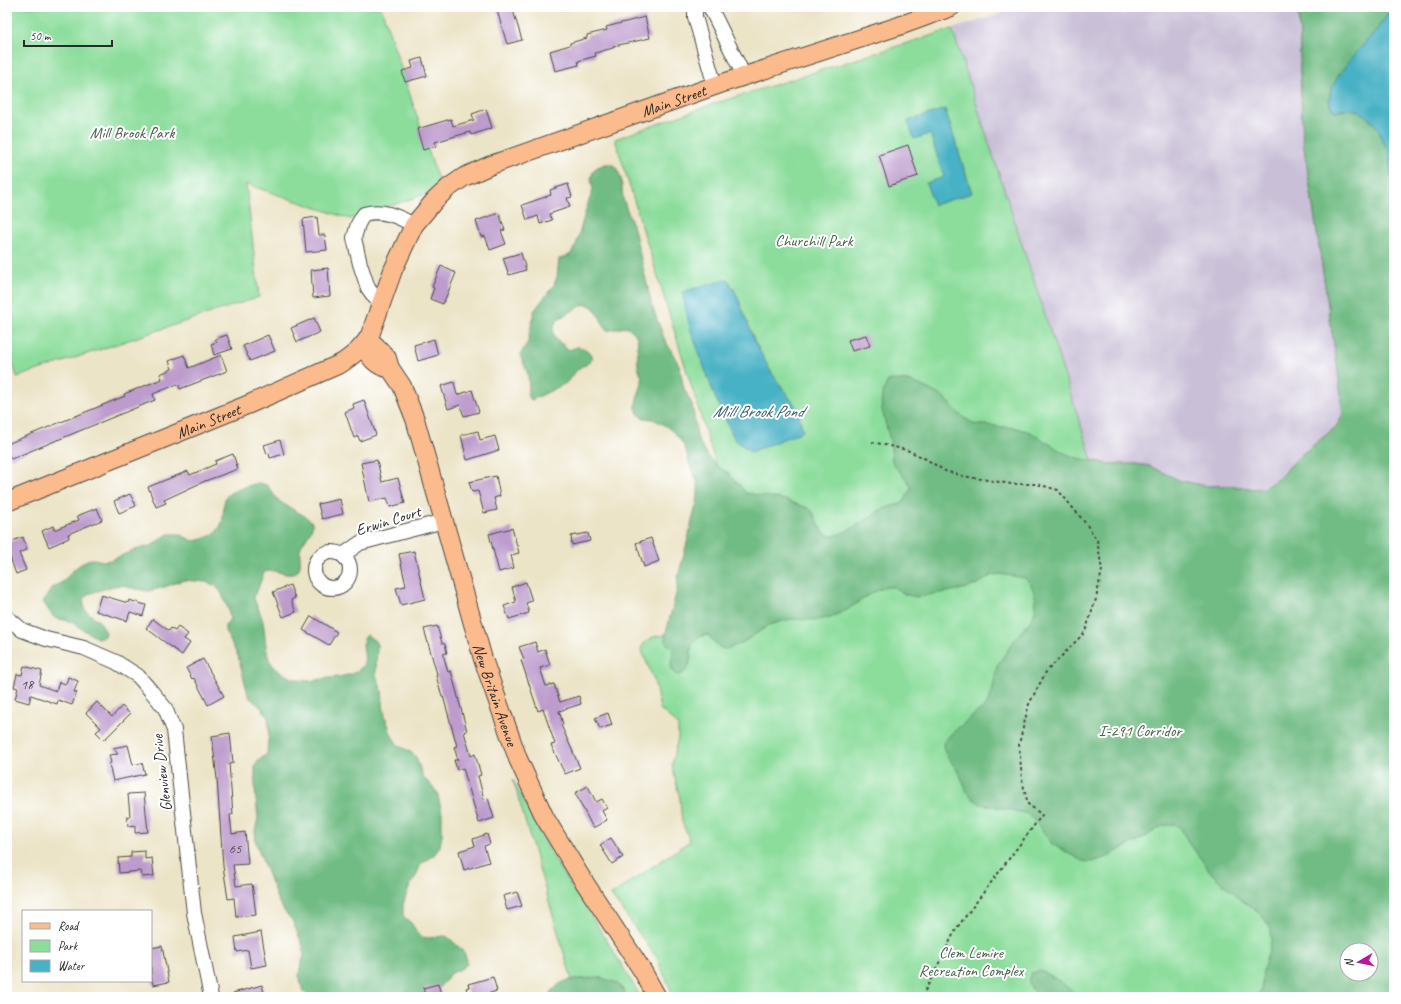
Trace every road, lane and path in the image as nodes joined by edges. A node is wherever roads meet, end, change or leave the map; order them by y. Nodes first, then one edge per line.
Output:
1 (695, 7) edge
2 (710, 7) edge
3 (951, 7) edge
4 (744, 76) junction
5 (715, 86) junction
6 (414, 225) junction
7 (380, 306) junction
8 (365, 343) junction
9 (872, 442) dead end
10 (7, 502) edge
11 (444, 521) junction
12 (343, 555) dead end
13 (7, 617) edge
14 (211, 997) edge
15 (657, 997) edge
16 (926, 997) edge

1 - 5 street
2 - 4 street
3 - 4 main road, Main Street
4 - 5 main road, Main Street
5 - 6 main road, Main Street
6 - 7 main road, Main Street
6 - 7 street
7 - 8 main road, Main Street
8 - 10 main road, Main Street
8 - 11 main road, New Britain Avenue
9 - 16 path
11 - 12 street, Erwin Court
11 - 15 main road, New Britain Avenue
13 - 14 street, Glenview Drive

